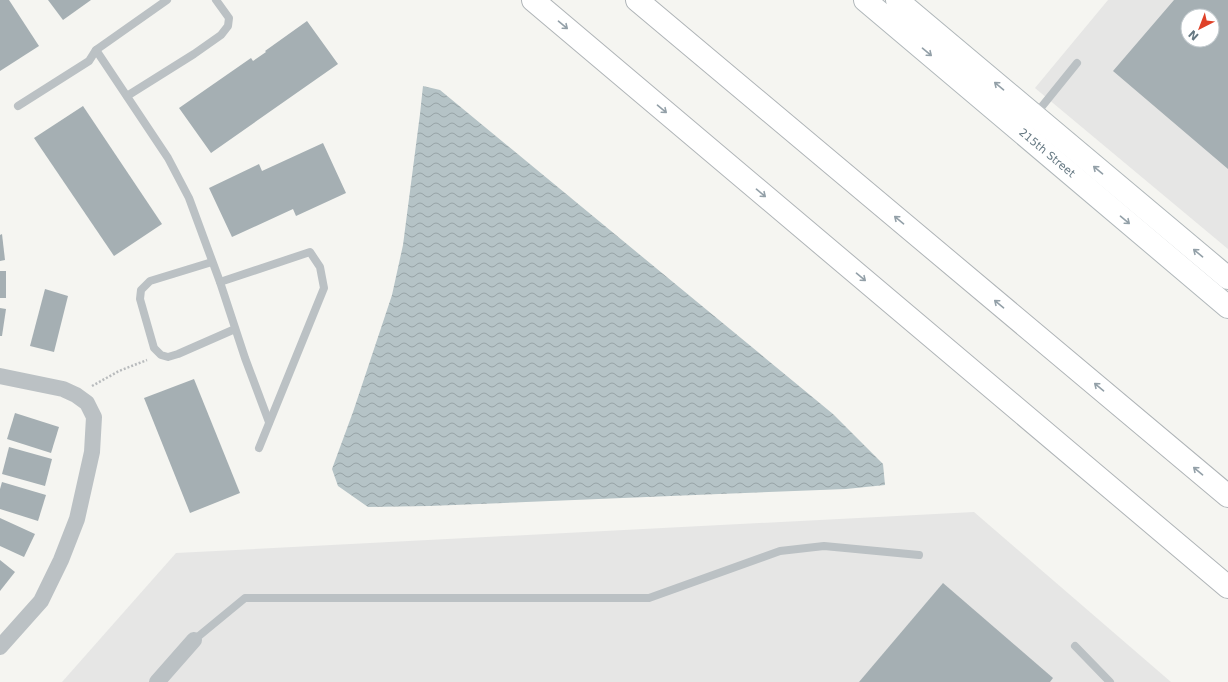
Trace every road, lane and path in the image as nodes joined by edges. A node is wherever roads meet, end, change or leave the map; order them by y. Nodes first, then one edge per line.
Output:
1 (167, 0) edge
2 (216, 0) edge
3 (533, 0) edge
4 (637, 0) edge
5 (865, 0) edge
6 (897, 0) edge
7 (96, 50) junction
8 (1077, 63) dead end
9 (127, 96) junction
10 (18, 106) dead end
11 (1027, 124) junction
12 (212, 262) junction
13 (1228, 278) edge
14 (220, 282) junction
15 (1228, 307) edge
16 (235, 329) junction
17 (160, 355) junction
18 (0, 376) edge
19 (80, 398) junction
20 (269, 422) junction
21 (259, 448) dead end
22 (1228, 496) edge
23 (920, 556) dead end
24 (1228, 587) edge
25 (194, 640) joint
26 (1075, 646) dead end
27 (0, 647) edge
28 (157, 682) edge
29 (1110, 682) edge

1 - 7 lane
2 - 9 lane
3 -> 24 main road
22 -> 4 main road
5 -> 11 main road, 215th Street
11 -> 6 main road, 215th Street
7 - 9 lane
7 - 10 lane
8 - 11 lane
9 - 12 lane
13 -> 11 main road, 215th Street
11 -> 15 main road, 215th Street
12 - 14 lane
12 - 17 lane
14 - 16 lane
14 - 20 lane
16 - 17 lane
16 - 20 lane
17 - 19 path
18 - 19 street
19 - 27 street
20 - 21 lane
23 - 25 lane
25 - 28 street
26 - 29 lane

